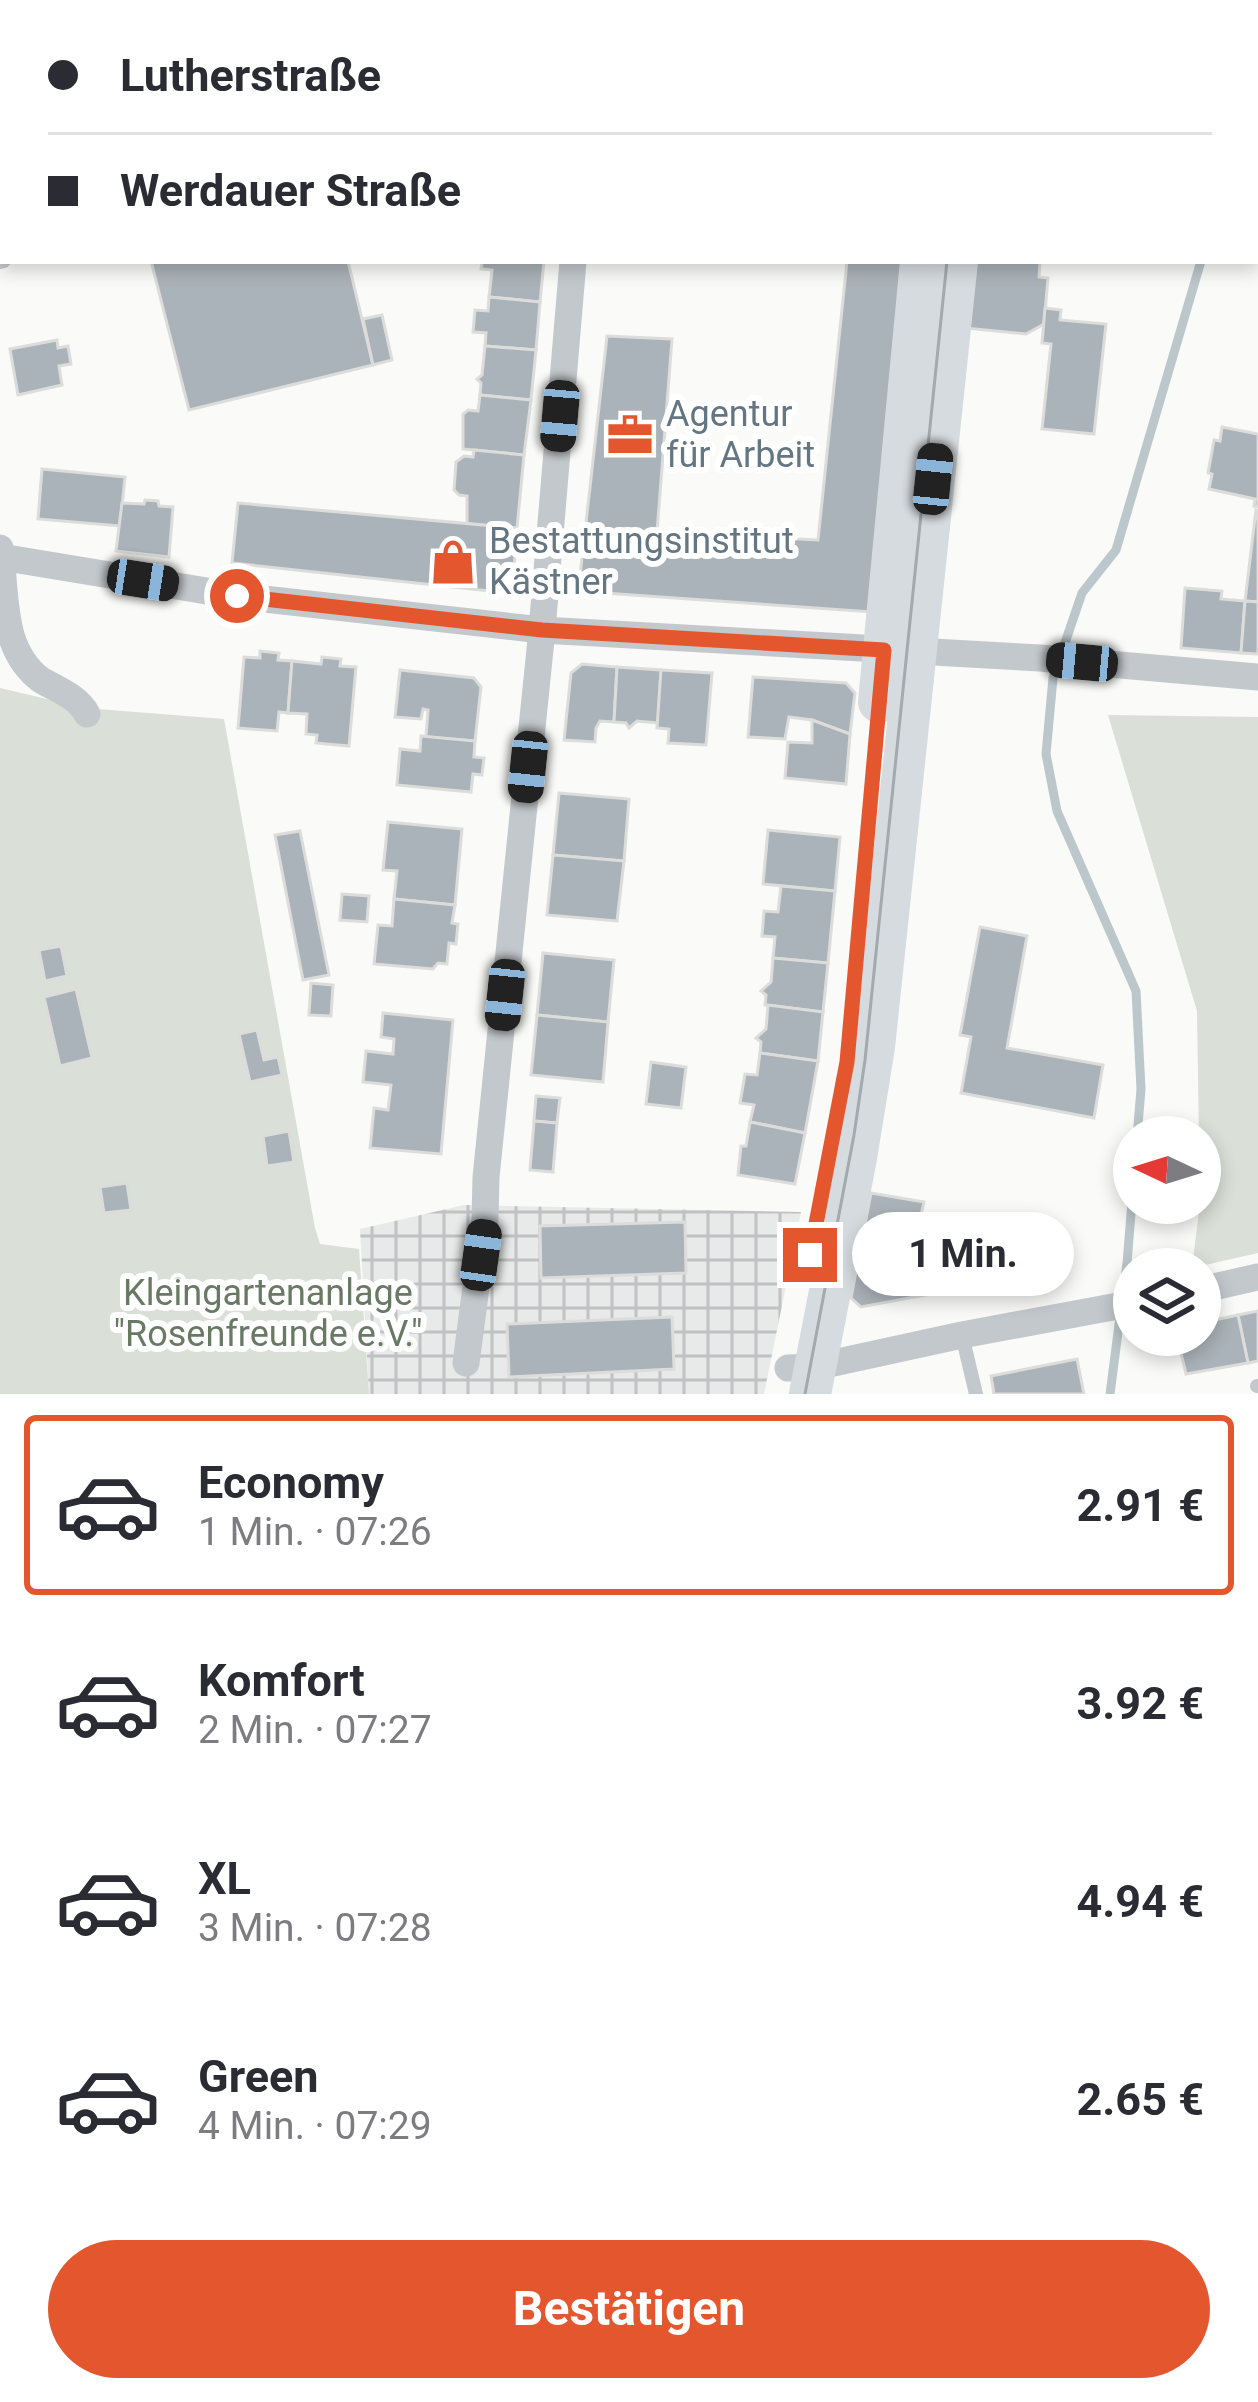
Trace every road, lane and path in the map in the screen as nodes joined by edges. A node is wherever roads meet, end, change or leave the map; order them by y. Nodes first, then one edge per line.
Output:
1 (573, 264) edge
2 (921, 264) edge
3 (957, 264) edge
4 (1, 552) edge
5 (542, 630) junction
6 (899, 651) junction
7 (1258, 677) edge
8 (87, 714) dead end
9 (1258, 1277) edge
10 (1221, 1285) edge
11 (1113, 1307) edge
12 (962, 1334) junction
13 (466, 1364) dead end
14 (799, 1381) edge
15 (976, 1394) edge

1 - 5 street
2 - 6 main road
3 - 6 main road
4 - 5 street
4 - 8 street
5 - 6 street
5 - 13 street
6 - 7 street
6 - 14 main road
9 - 10 street
11 - 12 street
12 - 14 street
12 - 15 lane

